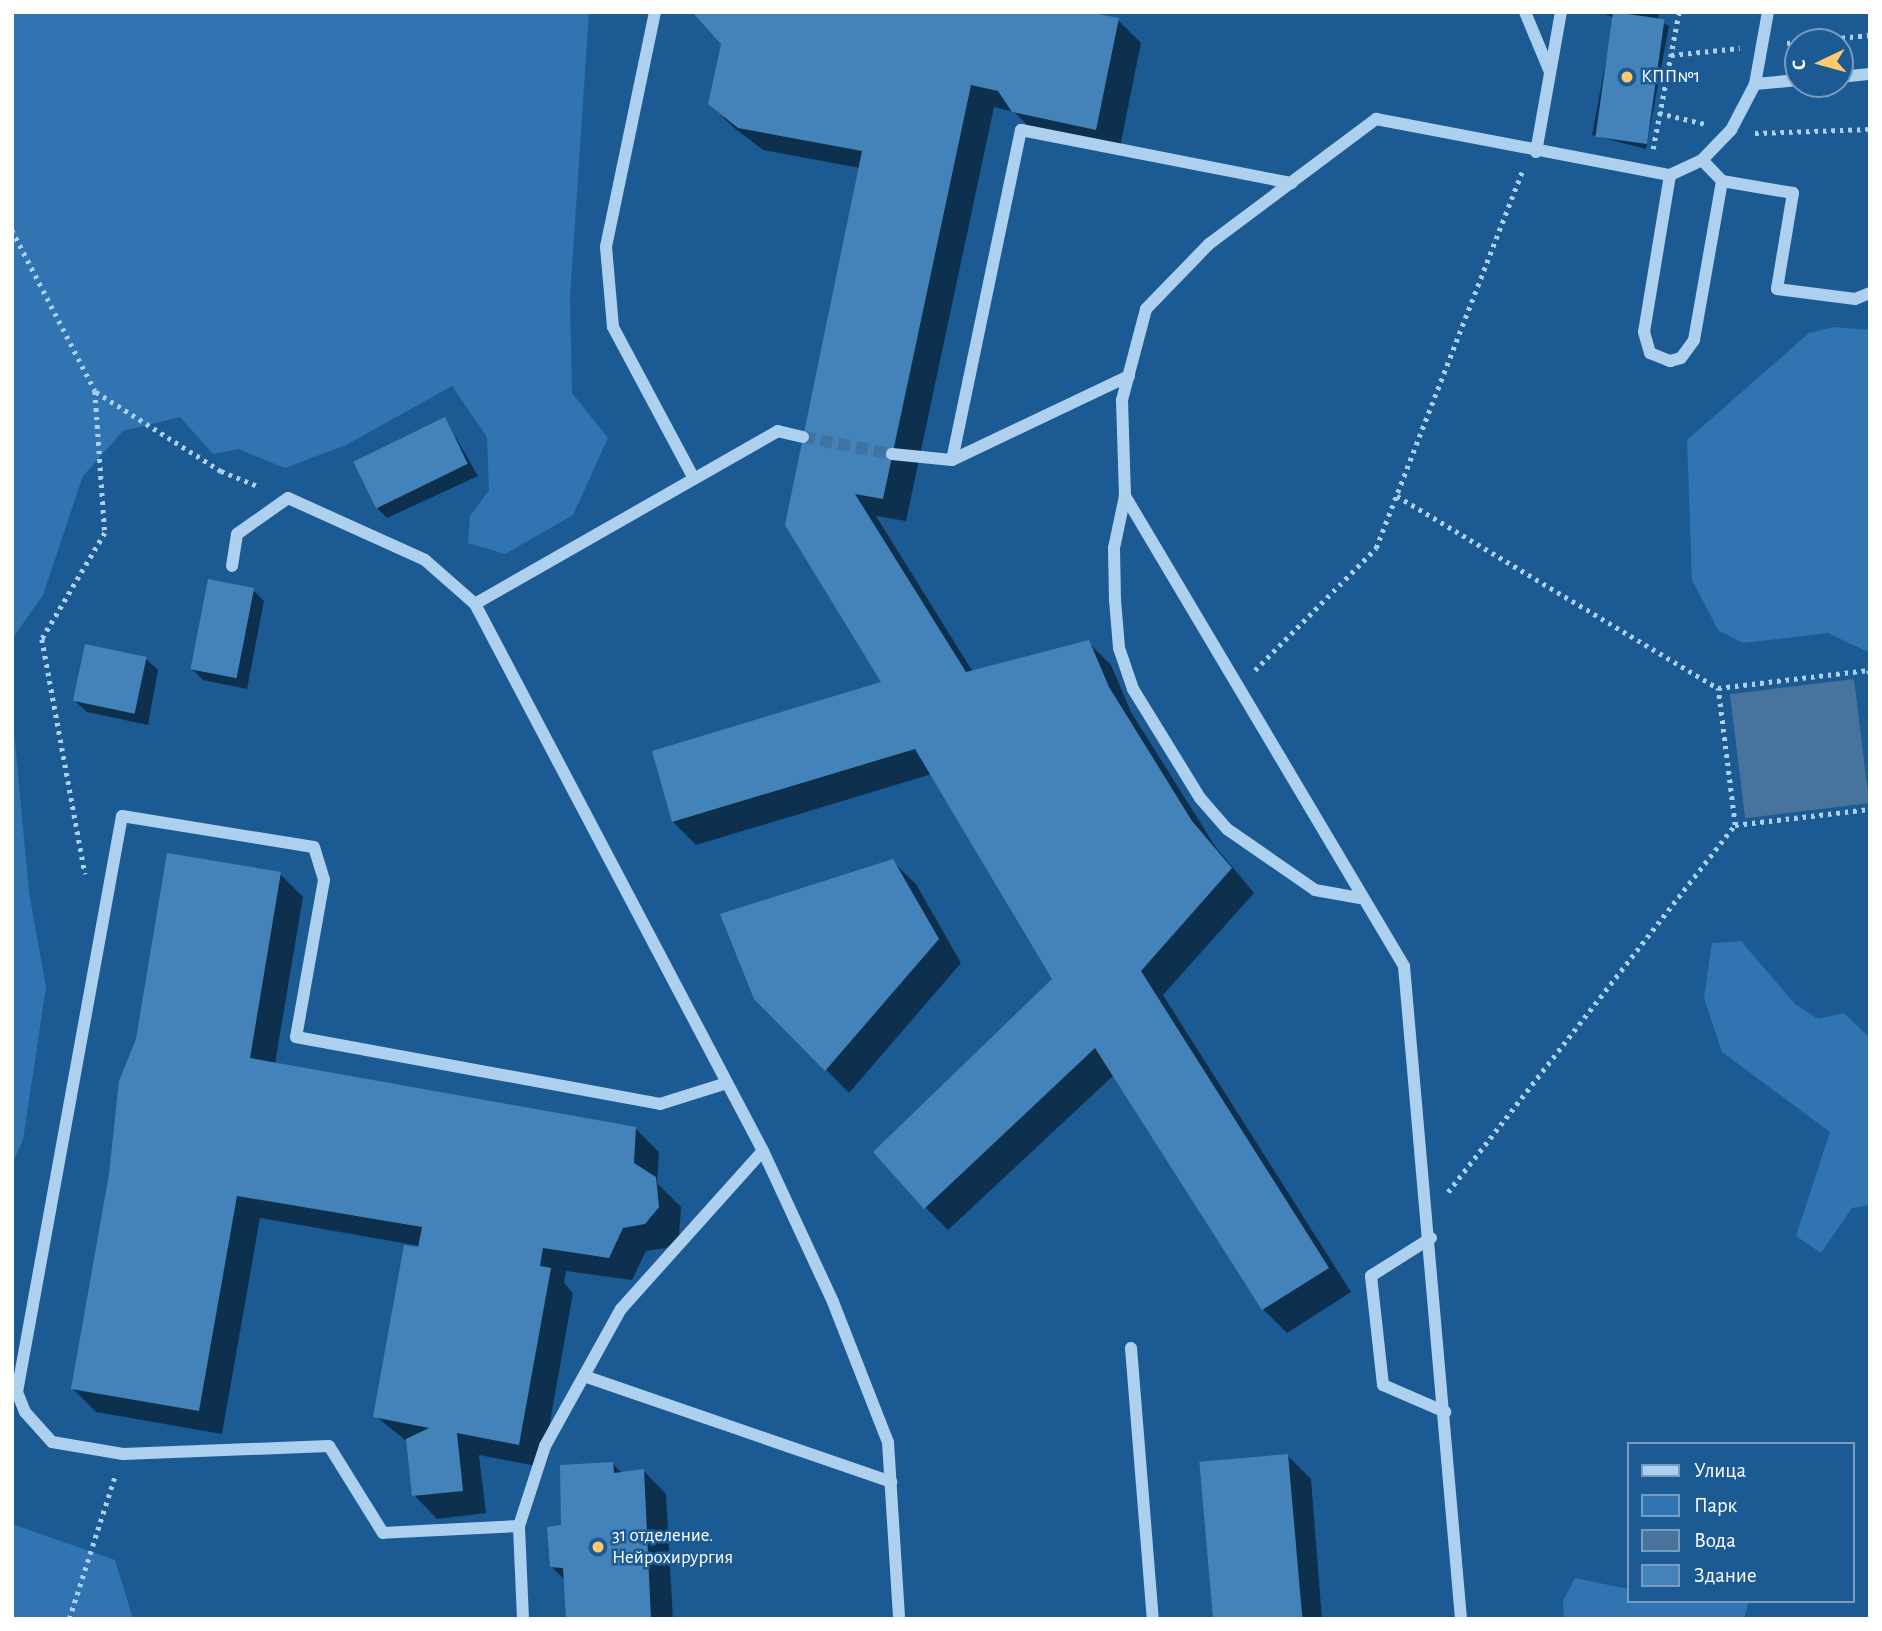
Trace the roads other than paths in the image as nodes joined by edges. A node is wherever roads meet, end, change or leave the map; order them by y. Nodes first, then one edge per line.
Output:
1 (655, 12) edge
2 (1561, 12) edge
3 (1768, 12) edge
4 (1525, 13) edge
5 (1550, 73) junction
6 (1784, 81) edge
7 (1755, 84) junction
8 (1533, 152) junction
9 (1702, 160) junction
10 (1670, 175) junction
11 (1722, 181) junction
12 (1292, 183) junction
13 (1870, 293) edge
14 (1129, 376) junction
15 (803, 437) tunnel mouth
16 (892, 454) tunnel mouth
17 (952, 460) junction
18 (694, 479) junction
19 (1125, 496) junction
20 (232, 566) dead end
21 (475, 604) junction
22 (1360, 898) junction
23 (727, 1083) junction
24 (763, 1151) junction
25 (1431, 1238) junction
26 (1131, 1348) dead end
27 (584, 1376) junction
28 (1445, 1412) junction
29 (891, 1482) junction
30 (519, 1526) junction
31 (523, 1619) edge
32 (899, 1619) edge
33 (1153, 1619) edge
34 (1461, 1619) edge

1 - 18 lane
2 - 5 lane
3 - 7 lane
4 - 5 lane
5 - 8 lane
6 - 7 lane
7 - 9 lane
8 - 10 lane
8 - 12 lane
9 - 10 lane
9 - 11 lane
10 - 11 lane
11 - 13 lane
12 - 14 lane
12 - 17 lane
14 - 17 lane
14 - 19 lane
15 - 18 lane
16 - 17 lane
18 - 21 lane
19 - 22 lane
19 - 22 lane
20 - 21 lane
21 - 23 lane
22 - 25 lane
23 - 24 lane
23 - 30 lane
24 - 27 lane
24 - 29 lane
25 - 28 lane
25 - 28 lane
26 - 33 lane
27 - 29 lane
27 - 30 lane
28 - 34 lane
29 - 32 lane
30 - 31 lane

